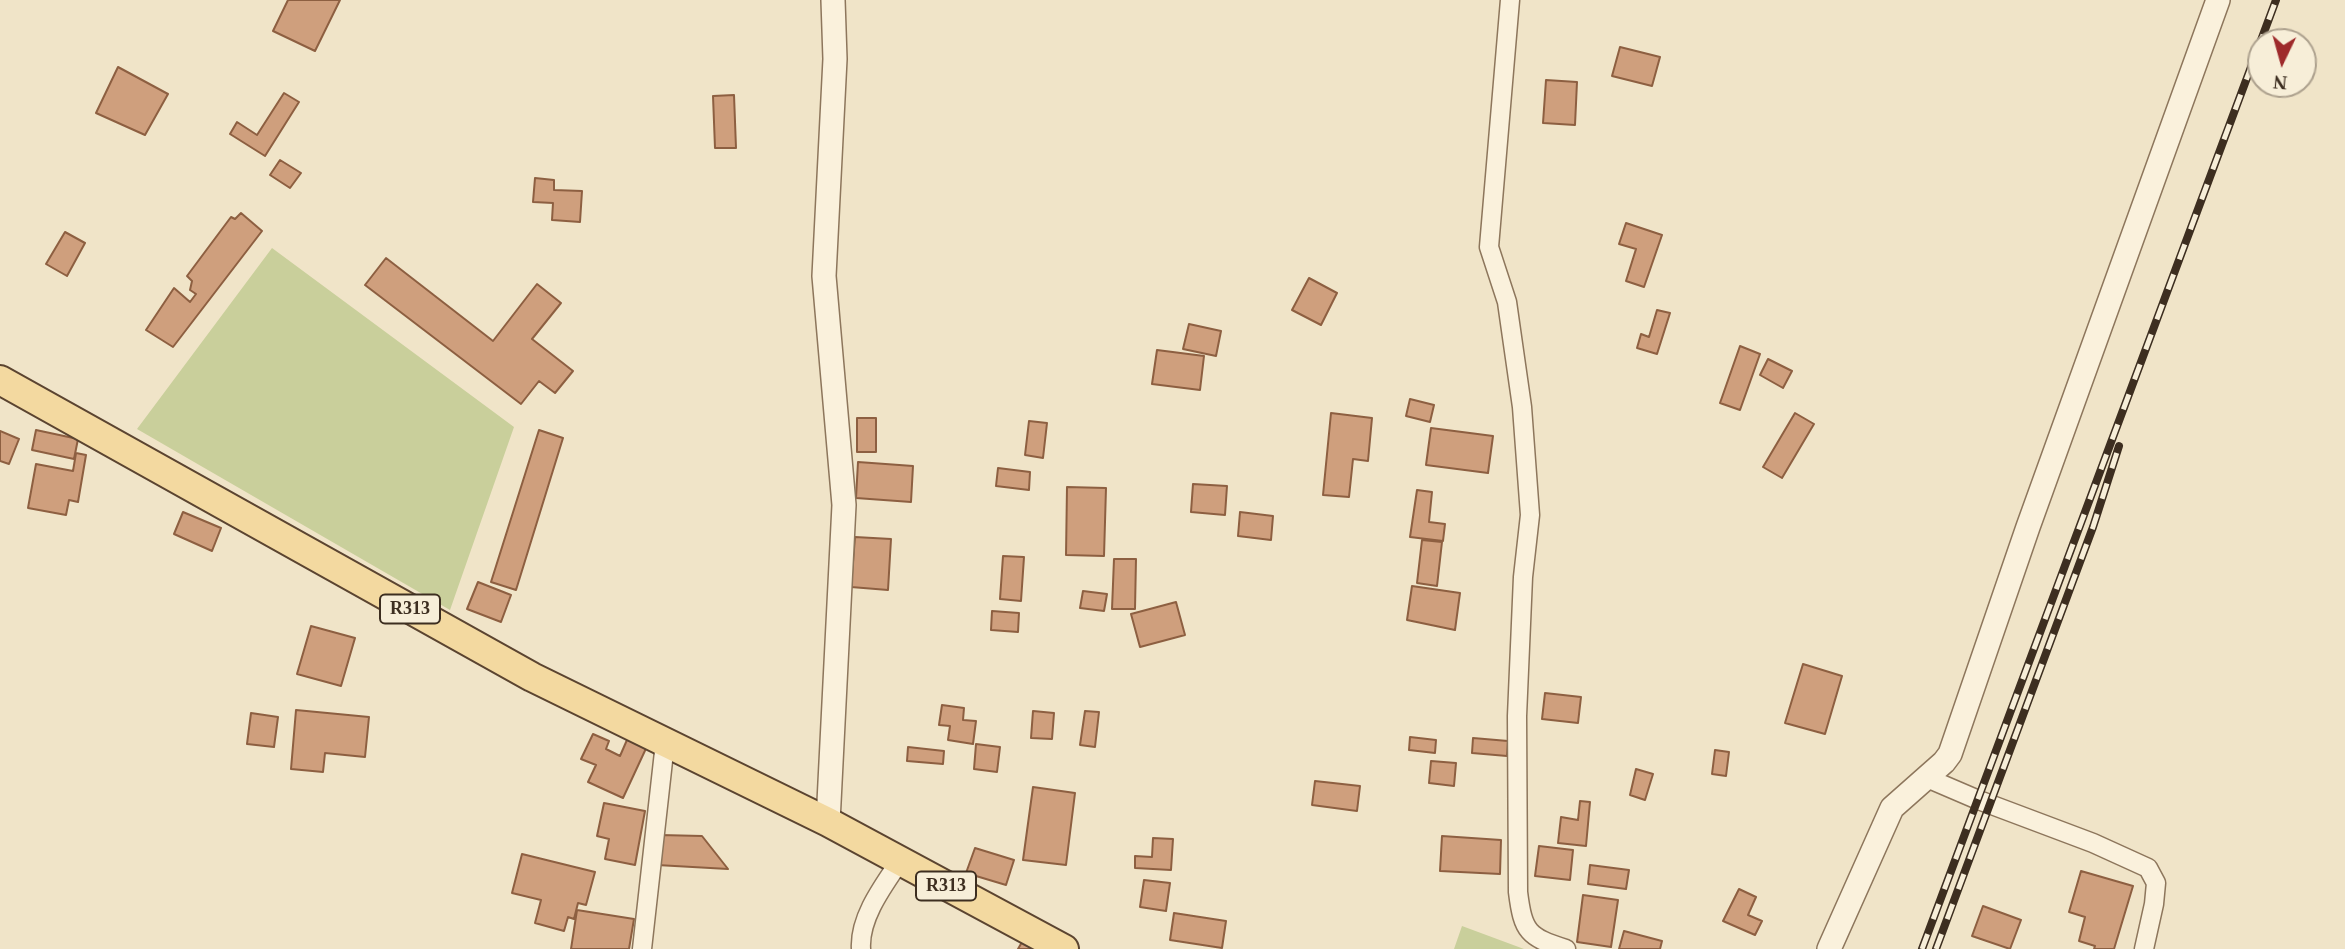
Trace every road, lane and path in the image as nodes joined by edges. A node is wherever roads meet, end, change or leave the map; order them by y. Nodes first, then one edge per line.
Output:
1 (833, 0) edge
2 (1510, 0) edge
3 (2218, 0) edge
4 (0, 380) edge
5 (665, 743) junction
6 (1927, 778) junction
7 (828, 822) junction
8 (900, 861) junction
9 (642, 949) edge
10 (861, 949) edge
11 (1064, 949) edge
12 (1566, 949) edge
13 (1829, 949) edge
14 (2144, 949) edge

1 - 7 street
2 - 12 street
3 - 6 street
4 - 5 main road, R313
5 - 7 main road, R313
5 - 9 street
6 - 13 street
6 - 14 street
7 - 8 main road, R313
8 - 10 street
8 - 11 main road, R313

